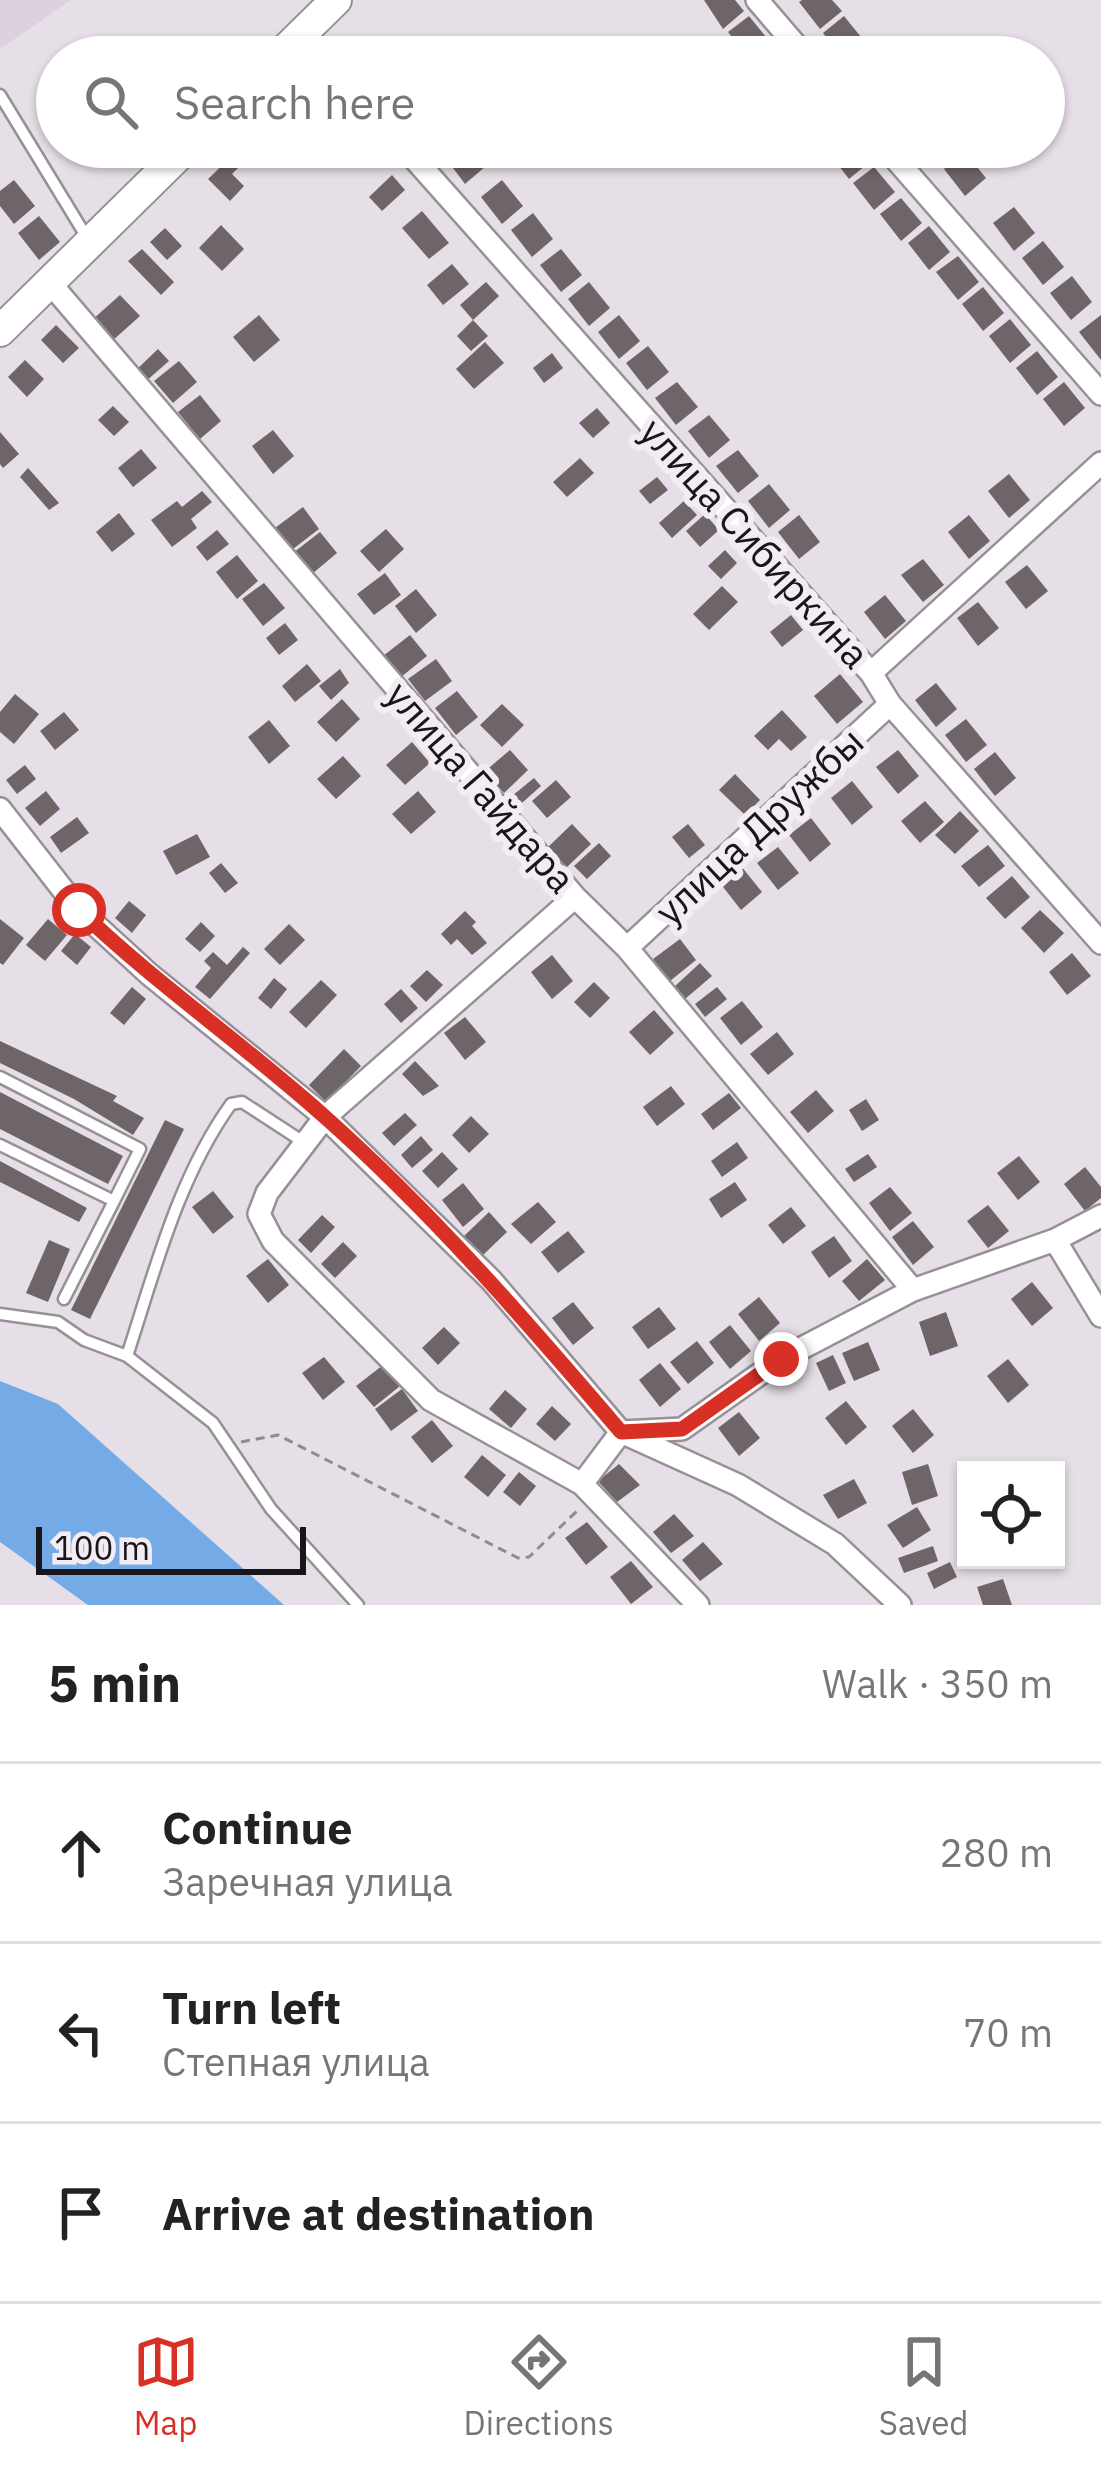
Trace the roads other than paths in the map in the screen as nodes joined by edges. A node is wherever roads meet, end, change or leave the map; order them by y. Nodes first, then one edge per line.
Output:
1 (336, 0) edge
2 (757, 0) edge
3 (303, 32) junction
4 (299, 36) edge
5 (307, 36) edge
6 (788, 36) edge
7 (0, 95) edge
8 (36, 154) edge
9 (45, 168) edge
10 (166, 168) edge
11 (423, 168) edge
12 (903, 168) edge
13 (90, 242) junction
14 (50, 283) junction
15 (0, 332) edge
16 (1101, 394) edge
17 (1101, 463) edge
18 (872, 673) junction
19 (890, 704) junction
20 (0, 809) edge
21 (575, 898) junction
22 (1101, 944) edge
23 (627, 948) junction
24 (0, 1077) edge
25 (325, 1117) junction
26 (305, 1143) junction
27 (0, 1145) edge
28 (114, 1201) junction
29 (1101, 1216) edge
30 (1055, 1240) junction
31 (913, 1290) junction
32 (64, 1299) dead end
33 (0, 1314) edge
34 (1101, 1316) edge
35 (127, 1357) junction
36 (621, 1432) junction
37 (587, 1490) junction
38 (358, 1605) edge
39 (698, 1605) edge
40 (899, 1605) edge

1 - 3 main road
2 - 6 street
3 - 4 main road
3 - 5 street
7 - 8 lane
9 - 13 lane
10 - 13 main road
11 - 18 street, улица Сибиркина
12 - 16 street
13 - 14 main road
14 - 15 main road
14 - 21 street, улица Гайдара
17 - 18 street, улица Дружбы
18 - 19 street, улица Сибиркина
19 - 22 street, улица Сибиркина
19 - 23 street, улица Дружбы
20 - 25 street
21 - 23 street, улица Гайдара
21 - 25 street
23 - 31 street, улица Гайдара
24 - 28 lane
25 - 26 street
25 - 36 street
26 - 35 lane
26 - 37 street
27 - 28 lane
28 - 32 lane
29 - 30 street
30 - 31 street
30 - 34 street
31 - 36 street
33 - 35 lane
35 - 38 lane
36 - 37 street
36 - 40 street
37 - 39 street

